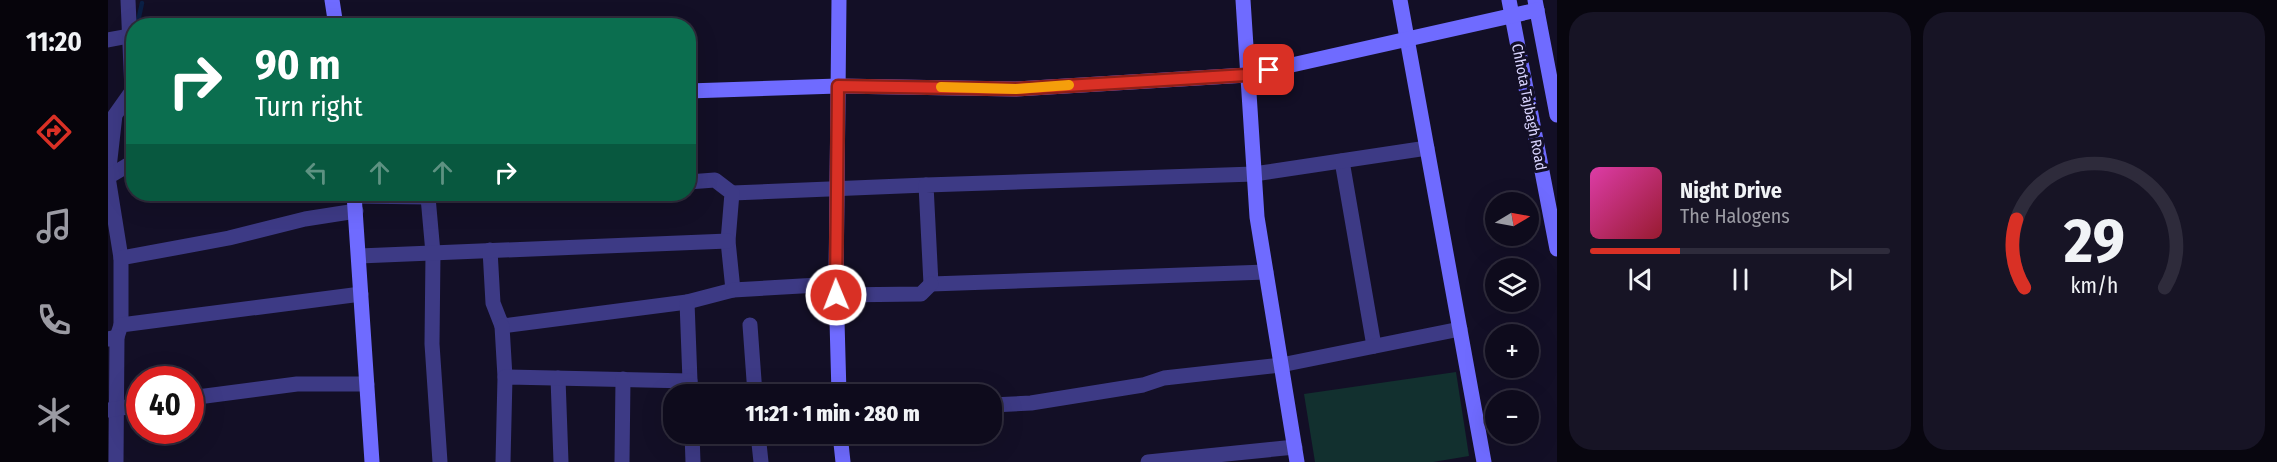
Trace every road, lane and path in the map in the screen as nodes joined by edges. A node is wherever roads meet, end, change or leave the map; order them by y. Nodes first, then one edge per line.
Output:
1 (128, 0) edge
2 (332, 0) edge
3 (838, 0) edge
4 (1243, 0) edge
5 (1400, 0) edge
6 (1536, 5) edge
7 (1510, 7) edge
8 (128, 18) edge
9 (335, 18) edge
10 (126, 37) edge
11 (1407, 39) junction
12 (108, 40) edge
13 (1246, 75) junction
14 (838, 86) junction
15 (696, 91) edge
16 (126, 99) edge
17 (1557, 115) edge
18 (112, 116) edge
19 (1427, 148) junction
20 (1342, 161) junction
21 (126, 170) edge
22 (1254, 174) junction
23 (696, 181) edge
24 (926, 185) junction
25 (109, 187) edge
26 (836, 189) junction
27 (732, 193) junction
28 (352, 201) edge
29 (355, 201) edge
30 (431, 201) edge
31 (728, 241) junction
32 (1557, 249) edge
33 (490, 250) junction
34 (433, 252) junction
35 (359, 256) junction
36 (116, 265) edge
37 (1266, 272) junction
38 (931, 285) junction
39 (733, 290) junction
40 (836, 290) junction
41 (361, 294) junction
42 (687, 302) junction
43 (750, 325) dead end
44 (502, 326) junction
45 (1460, 329) junction
46 (115, 334) edge
47 (1374, 346) junction
48 (1281, 365) junction
49 (505, 377) junction
50 (558, 378) junction
51 (623, 379) junction
52 (367, 384) junction
53 (663, 384) edge
54 (691, 384) edge
55 (754, 384) edge
56 (839, 384) edge
57 (204, 397) edge
58 (1002, 404) edge
59 (112, 409) edge
60 (692, 444) edge
61 (759, 444) edge
62 (841, 444) edge
63 (1296, 454) edge
64 (1220, 458) edge
65 (116, 462) edge
66 (372, 462) edge
67 (440, 462) edge
68 (503, 462) edge
69 (561, 462) edge
70 (622, 462) edge
71 (693, 462) edge
72 (760, 462) edge
73 (843, 462) edge
74 (1148, 462) edge
75 (1484, 462) edge

1 - 8 street
2 - 9 street
3 - 14 street
4 - 13 street
5 - 11 street
6 - 7 street
6 - 17 street
7 - 11 street
7 - 32 street, Chhota Tajbagh Road
10 - 12 street
11 - 13 street
11 - 19 street
13 - 14 street
13 - 22 street
14 - 15 street
14 - 26 street
16 - 18 street
18 - 25 street
19 - 20 street
19 - 45 street
20 - 22 street
20 - 47 street
21 - 25 street
22 - 24 street
22 - 37 street
23 - 27 street
24 - 26 street
24 - 38 street
25 - 36 street
26 - 27 street
26 - 40 street
27 - 31 street
28 - 36 street
29 - 35 street
30 - 34 street
31 - 33 street
31 - 39 street
33 - 34 street
33 - 44 street
34 - 35 street
34 - 67 street
35 - 41 street
36 - 46 street
37 - 38 street
37 - 48 street
38 - 40 street
39 - 40 street
39 - 42 street
40 - 56 street
41 - 46 street
41 - 52 street
42 - 44 street
42 - 54 street
43 - 55 street
44 - 49 street
45 - 47 street
45 - 75 street
46 - 59 street
47 - 48 street
48 - 58 street
48 - 63 street
49 - 50 street
49 - 68 street
50 - 51 street
50 - 69 street
51 - 53 street
51 - 70 street
52 - 57 street
52 - 66 street
59 - 65 street
60 - 71 street
61 - 72 street
62 - 73 street
63 - 64 street
64 - 74 street

